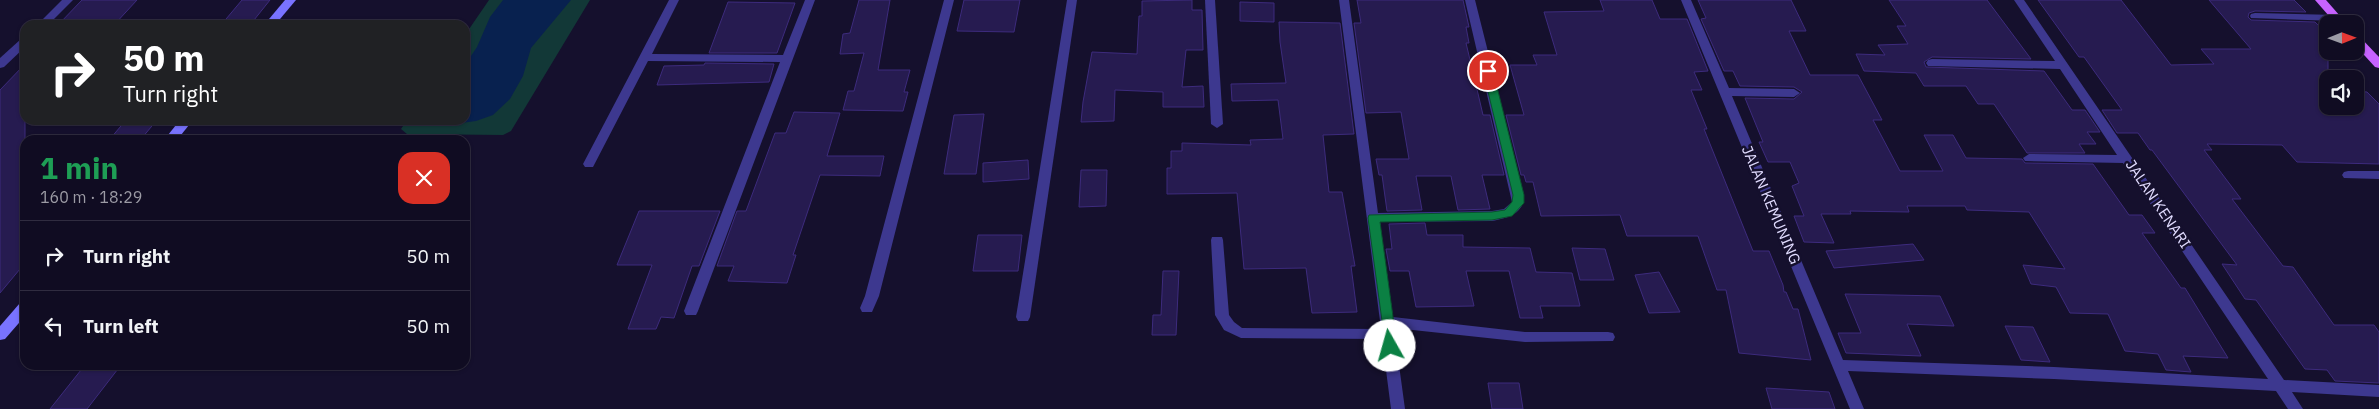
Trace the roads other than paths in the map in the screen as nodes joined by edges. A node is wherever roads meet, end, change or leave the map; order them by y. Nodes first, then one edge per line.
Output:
1 (68, 0) edge
2 (291, 0) edge
3 (674, 0) edge
4 (810, 0) edge
5 (949, 0) edge
6 (1072, 0) edge
7 (1210, 0) edge
8 (1344, 0) edge
9 (1470, 0) edge
10 (1686, 0) edge
11 (2019, 0) edge
12 (2320, 0) edge
13 (2334, 15) edge
14 (2255, 16) dead end
15 (47, 20) edge
16 (274, 20) edge
17 (2319, 20) edge
18 (20, 46) edge
19 (2364, 48) edge
20 (644, 58) junction
21 (788, 58) junction
22 (1932, 63) dead end
23 (0, 64) edge
24 (2063, 64) junction
25 (2379, 64) edge
26 (1723, 92) junction
27 (1794, 93) dead end
28 (1217, 124) dead end
29 (183, 125) edge
30 (174, 135) edge
31 (2029, 158) dead end
32 (2128, 159) junction
33 (589, 164) dead end
34 (2348, 175) dead end
35 (2379, 175) edge
36 (1373, 218) junction
37 (1216, 240) dead end
38 (867, 308) dead end
39 (691, 311) dead end
40 (20, 313) edge
41 (1023, 317) dead end
42 (1389, 334) junction
43 (0, 336) edge
44 (1608, 337) dead end
45 (1841, 371) junction
46 (2282, 388) junction
47 (2379, 391) edge
48 (2294, 407) edge
49 (1856, 408) edge
50 (1398, 409) edge

1 - 15 street
2 - 16 main road
3 - 20 street
4 - 21 street
5 - 38 street
6 - 41 street
7 - 28 street
8 - 36 street
9 - 36 street
10 - 26 street, JALAN KEMUNING
11 - 24 street, JALAN KENARI
12 - 13 main road
14 - 17 street
18 - 23 street
19 - 25 main road
20 - 21 street
20 - 33 street
21 - 39 street
22 - 24 street
24 - 32 street, JALAN KENARI
26 - 27 street
26 - 45 street, JALAN KEMUNING
29 - 30 main road
31 - 32 street
32 - 46 street, JALAN KENARI
34 - 35 street
36 - 42 street
37 - 42 street
40 - 43 main road
42 - 44 street
42 - 50 street
45 - 46 street
45 - 49 street, JALAN KEMUNING
46 - 47 street
46 - 48 street, JALAN KENARI

